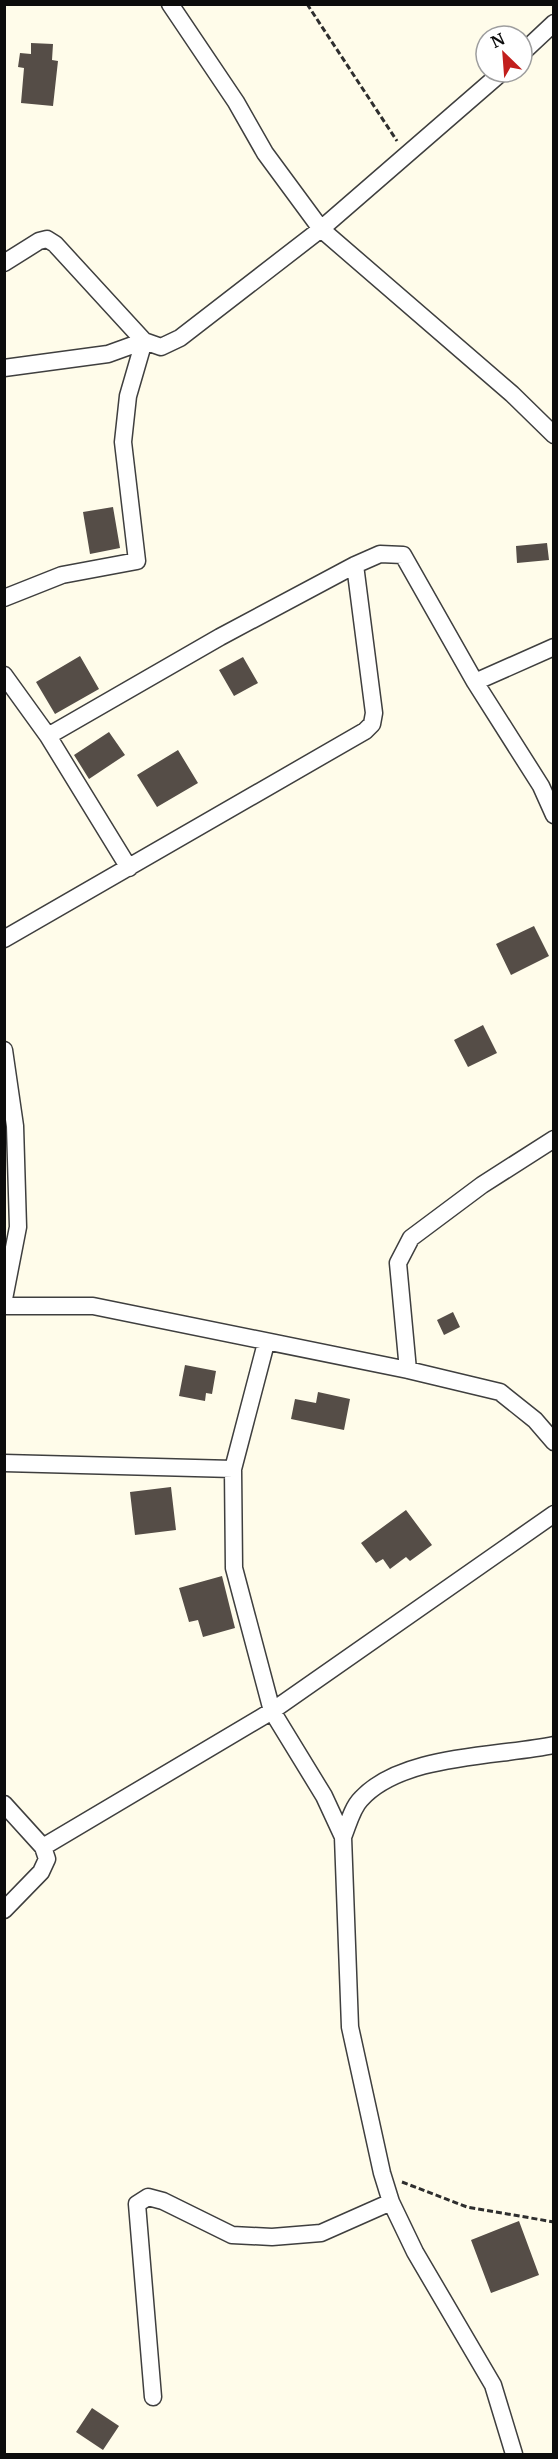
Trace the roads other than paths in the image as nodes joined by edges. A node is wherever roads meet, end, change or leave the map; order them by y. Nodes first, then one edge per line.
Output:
1 (170, 4) edge
2 (554, 23) edge
3 (534, 42) edge
4 (488, 84) edge
5 (321, 229) junction
6 (4, 263) edge
7 (144, 341) junction
8 (4, 368) edge
9 (554, 435) edge
10 (355, 565) junction
11 (4, 598) edge
12 (554, 647) edge
13 (4, 675) edge
14 (475, 682) junction
15 (48, 736) junction
16 (554, 815) edge
17 (129, 868) junction
18 (4, 939) edge
19 (4, 1050) edge
20 (554, 1138) edge
21 (4, 1299) edge
22 (4, 1306) edge
23 (266, 1343) junction
24 (408, 1370) junction
25 (554, 1442) edge
26 (4, 1463) edge
27 (233, 1469) junction
28 (554, 1514) edge
29 (272, 1711) junction
30 (554, 1745) edge
31 (4, 1804) edge
32 (343, 1837) junction
33 (44, 1847) junction
34 (4, 1910) edge
35 (392, 2202) junction
36 (153, 2397) dead end
37 (514, 2454) edge

1 - 5 street
2 - 3 street
4 - 5 street
5 - 7 street
5 - 9 street
6 - 7 street
7 - 8 street
7 - 11 street
10 - 14 street
10 - 15 street
10 - 17 street
12 - 14 street
13 - 15 street
14 - 16 street
15 - 17 street
17 - 18 street
19 - 21 street
20 - 24 street
22 - 23 street
23 - 24 street
23 - 27 street
24 - 25 street
26 - 27 street
27 - 29 street
28 - 29 street
29 - 32 street
29 - 33 street
30 - 32 street
31 - 33 street
32 - 35 street
33 - 34 street
35 - 36 street
35 - 37 street

